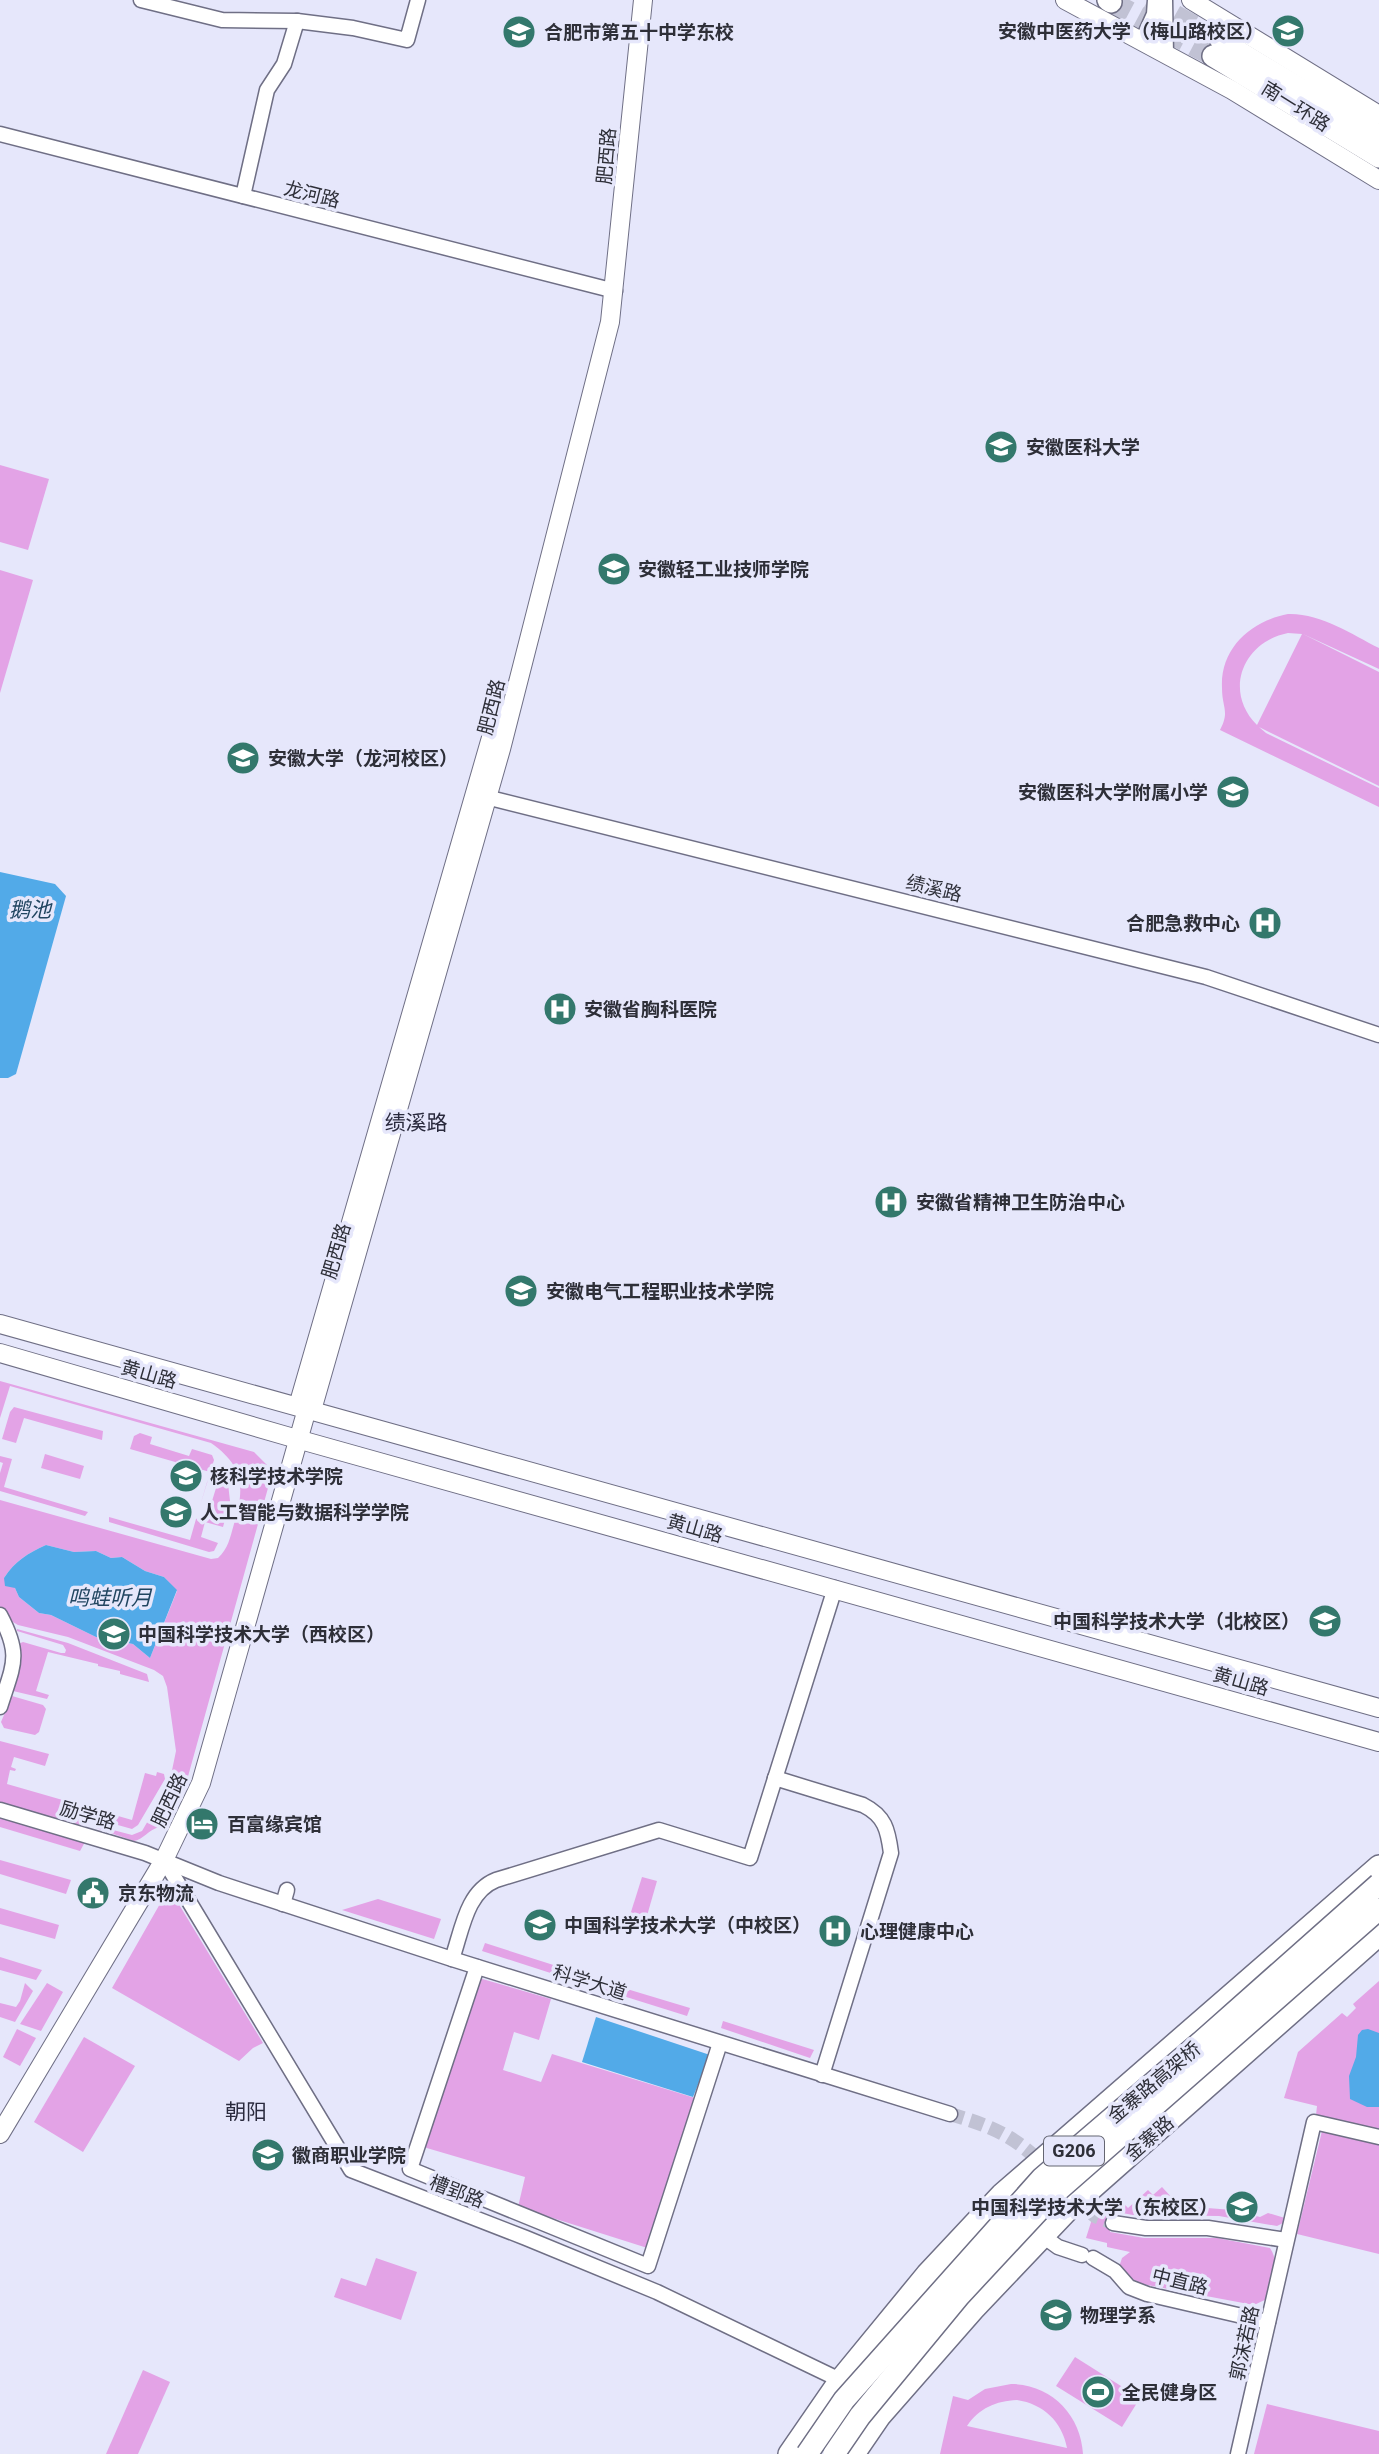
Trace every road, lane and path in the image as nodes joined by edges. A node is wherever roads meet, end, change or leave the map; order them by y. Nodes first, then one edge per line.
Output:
1 (141, 0) edge
2 (418, 0) edge
3 (632, 0) edge
4 (643, 0) edge
5 (1065, 0) edge
6 (1155, 0) edge
7 (1165, 0) edge
8 (1191, 0) edge
9 (297, 21) junction
10 (1142, 41) junction
11 (1166, 54) junction
12 (1379, 114) edge
13 (0, 134) edge
14 (1379, 136) edge
15 (1379, 157) edge
16 (1379, 180) edge
17 (243, 196) junction
18 (610, 290) junction
19 (481, 796) junction
20 (1379, 1035) edge
21 (0, 1324) edge
22 (0, 1353) edge
23 (306, 1408) junction
24 (297, 1439) junction
25 (835, 1588) junction
26 (0, 1615) edge
27 (0, 1707) edge
28 (1379, 1707) edge
29 (1379, 1742) edge
30 (775, 1779) junction
31 (0, 1810) edge
32 (164, 1860) junction
33 (1379, 1866) edge
34 (219, 1883) joint
35 (1379, 1884) edge
36 (1379, 1909) edge
37 (1379, 1935) edge
38 (452, 1959) junction
39 (477, 1967) junction
40 (720, 2043) junction
41 (822, 2075) junction
42 (950, 2114) tunnel mouth
43 (0, 2134) edge
44 (1379, 2137) edge
45 (1002, 2194) junction
46 (1113, 2223) tunnel mouth
47 (1041, 2236) junction
48 (1286, 2240) junction
49 (1268, 2322) junction
50 (840, 2380) junction
51 (789, 2454) edge
52 (807, 2454) edge
53 (834, 2454) edge
54 (854, 2454) edge
55 (1238, 2454) edge

1 - 9 street
2 - 9 street
3 - 18 main road, 肥西路
4 - 18 main road, 肥西路
5 - 10 main road
6 - 10 street
7 - 11 street
8 - 12 main road
9 - 17 street
10 - 11 main road
11 - 16 main road
13 - 17 street, 龙河路
14 - 15 highway, 南一环路
17 - 18 street, 龙河路
18 - 19 main road, 肥西路
19 - 20 street, 绩溪路
19 - 23 main road, 肥西路
21 - 23 main road, 黄山路
22 - 24 main road, 黄山路
23 - 24 main road, 肥西路
23 - 28 main road, 黄山路
24 - 25 main road, 黄山路
24 - 32 main road, 肥西路
25 - 29 main road, 黄山路
25 - 30 street
26 - 27 street
30 - 38 street
30 - 41 street
31 - 32 street, 励学路
32 - 34 street, 励学路
32 - 43 main road, 肥西路
32 - 50 street, 槽郢路
33 - 45 highway
34 - 38 street, 科学大道
35 - 52 highway, 金寨路高架桥 / G206, bridge
36 - 53 highway, 金寨路高架桥, bridge
37 - 47 highway, 金寨路
38 - 39 street, 科学大道
39 - 40 street, 科学大道
39 - 40 street
40 - 41 street, 科学大道
41 - 42 street, 科学大道
44 - 48 street, 郭沫若路
45 - 47 street
45 - 50 highway
46 - 48 street
47 - 49 street, 中直路
47 - 54 highway, 金寨路
48 - 49 street, 郭沫若路
49 - 55 street, 郭沫若路
50 - 51 highway

